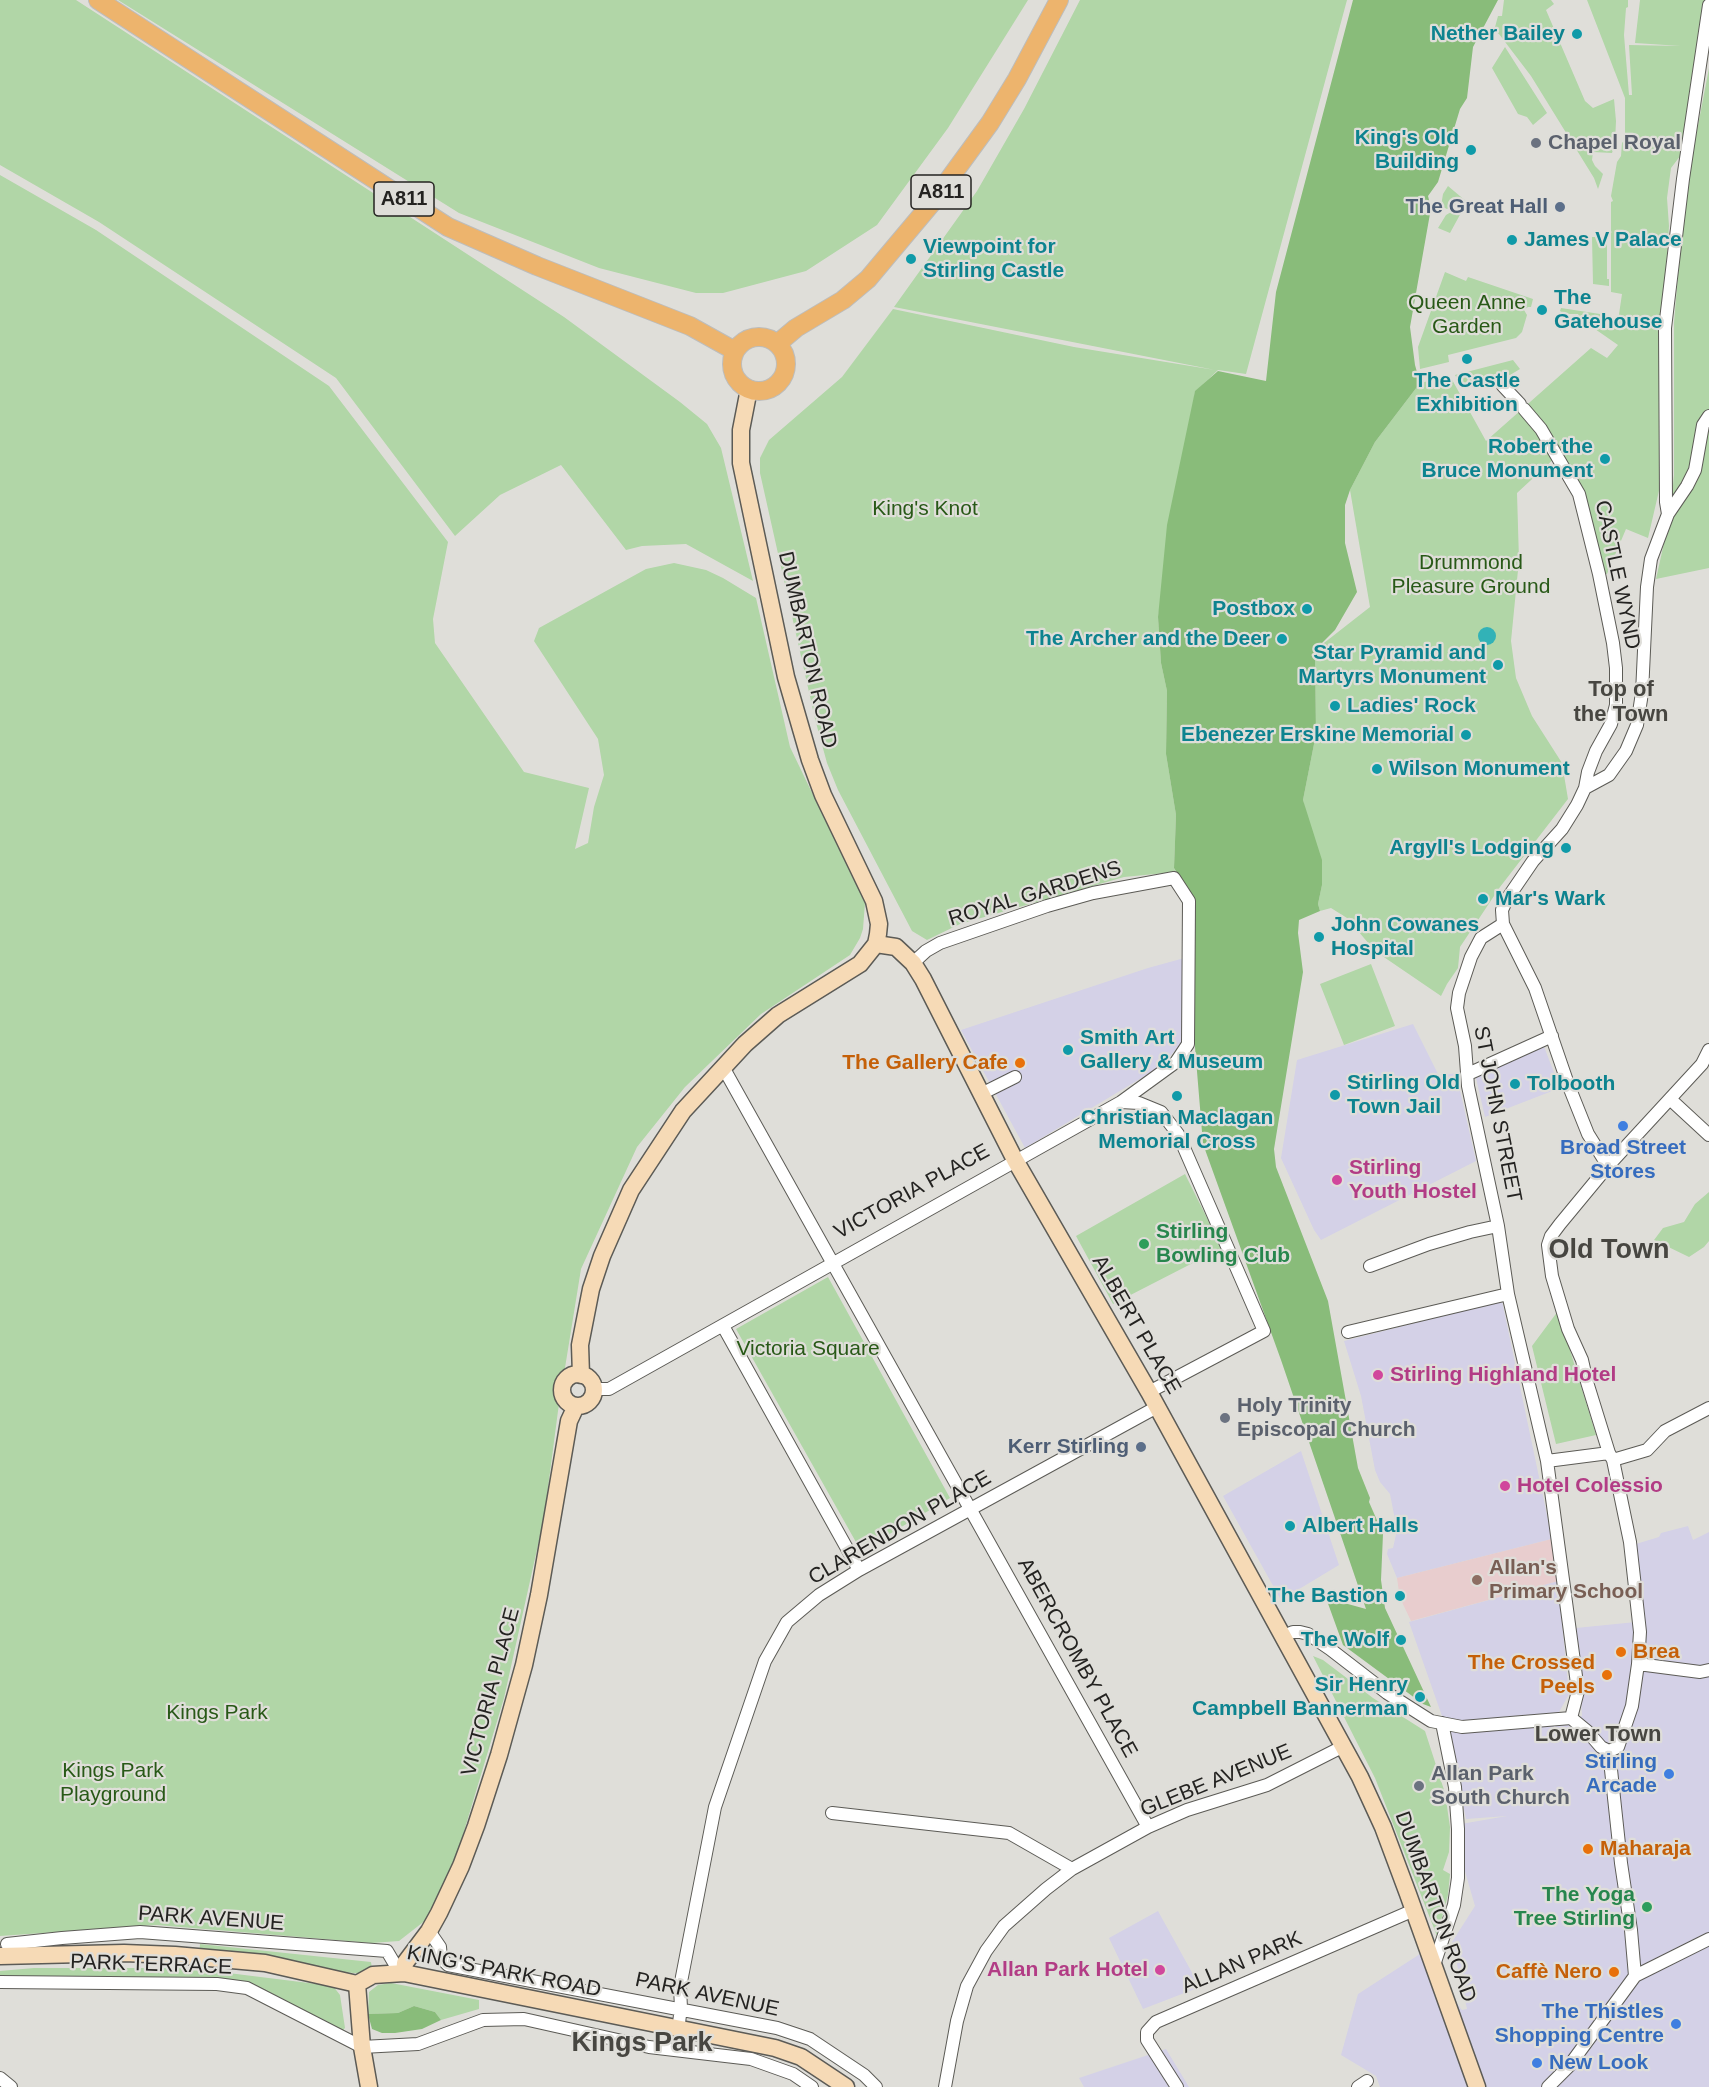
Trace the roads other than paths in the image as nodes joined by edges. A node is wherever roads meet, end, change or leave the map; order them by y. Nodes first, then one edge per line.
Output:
1 (98, 0) edge
2 (1059, 0) edge
3 (1709, 5) edge
4 (777, 344) junction
5 (735, 351) junction
6 (1503, 386) dead end
7 (749, 390) junction
8 (1709, 416) edge
9 (1668, 514) junction
10 (1585, 788) junction
11 (1174, 878) joint
12 (1503, 924) junction
13 (876, 944) junction
14 (913, 963) junction
15 (1552, 1036) junction
16 (1709, 1050) edge
17 (723, 1067) junction
18 (1468, 1074) junction
19 (1015, 1077) dead end
20 (981, 1094) junction
21 (1670, 1099) junction
22 (1121, 1102) junction
23 (1709, 1135) edge
24 (1015, 1160) junction
25 (1608, 1166) junction
26 (1498, 1226) junction
27 (831, 1263) junction
28 (1370, 1266) dead end
29 (1508, 1294) junction
30 (723, 1326) junction
31 (1348, 1332) dead end
32 (581, 1375) junction
33 (594, 1389) junction
34 (1153, 1400) junction
35 (576, 1406) junction
36 (1709, 1408) edge
37 (1611, 1456) junction
38 (1547, 1461) junction
39 (971, 1508) junction
40 (859, 1570) junction
41 (1283, 1636) junction
42 (1638, 1664) junction
43 (1709, 1670) edge
44 (1571, 1718) junction
45 (1442, 1724) junction
46 (1344, 1746) junction
47 (1609, 1751) junction
48 (832, 1813) dead end
49 (1148, 1827) junction
50 (1072, 1869) junction
51 (1414, 1910) junction
52 (429, 1931) junction
53 (1709, 1939) edge
54 (4, 1950) edge
55 (1434, 1965) junction
56 (402, 1973) junction
57 (1635, 1976) junction
58 (0, 1982) edge
59 (357, 1984) junction
60 (681, 2008) junction
61 (678, 2030) junction
62 (363, 2047) junction
63 (0, 2078) edge
64 (11, 2087) edge
65 (369, 2087) edge
66 (813, 2087) edge
67 (846, 2087) edge
68 (876, 2087) edge
69 (945, 2087) edge
70 (1177, 2087) edge
71 (1477, 2087) edge
72 (1548, 2087) edge

1 - 5 main road, A811
2 - 4 main road, A811
3 - 9 street
4 - 5 main road
4 - 7 main road
5 - 7 main road
6 - 10 street, CASTLE WYND
7 - 13 street, DUMBARTON ROAD
8 - 9 street
9 - 10 street
10 - 12 street, CASTLE WYND
11 - 14 street, ROYAL GARDENS
11 - 22 street, VICTORIA PLACE
12 - 15 street
12 - 18 street, ST JOHN STREET
13 - 14 street, ALBERT PLACE
13 - 17 street
14 - 20 street, ALBERT PLACE
15 - 18 street
15 - 25 street
16 - 21 street
17 - 27 street
17 - 32 street
18 - 26 street, ST JOHN STREET
19 - 20 street
20 - 24 street, ALBERT PLACE
21 - 23 street
21 - 25 street
22 - 24 street, VICTORIA PLACE
22 - 34 street, CLARENDON PLACE
24 - 27 street, VICTORIA PLACE
24 - 34 street, ALBERT PLACE
25 - 37 street
26 - 28 street, ST JOHN STREET
26 - 29 street, ST JOHN STREET
27 - 30 street
27 - 39 street
29 - 31 street
29 - 38 street, ST JOHN STREET
30 - 33 street
30 - 40 street
32 - 33 street
32 - 35 street
33 - 35 street
34 - 39 street, CLARENDON PLACE
34 - 41 street, ALBERT PLACE
35 - 52 street, VICTORIA PLACE
36 - 37 street
37 - 38 street
37 - 42 street
38 - 44 street, ST JOHN STREET
39 - 40 street, CLARENDON PLACE
39 - 49 street, ABERCROMBY PLACE
40 - 60 street, CLARENDON PLACE
41 - 45 street
41 - 46 street, ALBERT PLACE
42 - 43 street
42 - 47 street
44 - 45 street
44 - 47 street
45 - 55 street
46 - 49 street, GLEBE AVENUE
46 - 51 street, DUMBARTON ROAD
47 - 57 street
48 - 50 street
49 - 50 street, GLEBE AVENUE
50 - 69 street, GLEBE AVENUE
51 - 55 street, DUMBARTON ROAD
51 - 70 street, ALLAN PARK
52 - 56 street, VICTORIA PLACE
52 - 60 street, PARK AVENUE
53 - 57 street
54 - 56 street, PARK AVENUE
54 - 59 street
55 - 71 street, DUMBARTON ROAD
56 - 59 street, KING'S PARK ROAD
56 - 61 street, KING'S PARK ROAD
57 - 72 street
58 - 62 street, PARK TERRACE
59 - 62 street
60 - 61 street, CLARENDON PLACE
60 - 68 street, PARK AVENUE
61 - 67 street, KING'S PARK ROAD
62 - 65 street
62 - 66 street
63 - 64 street

